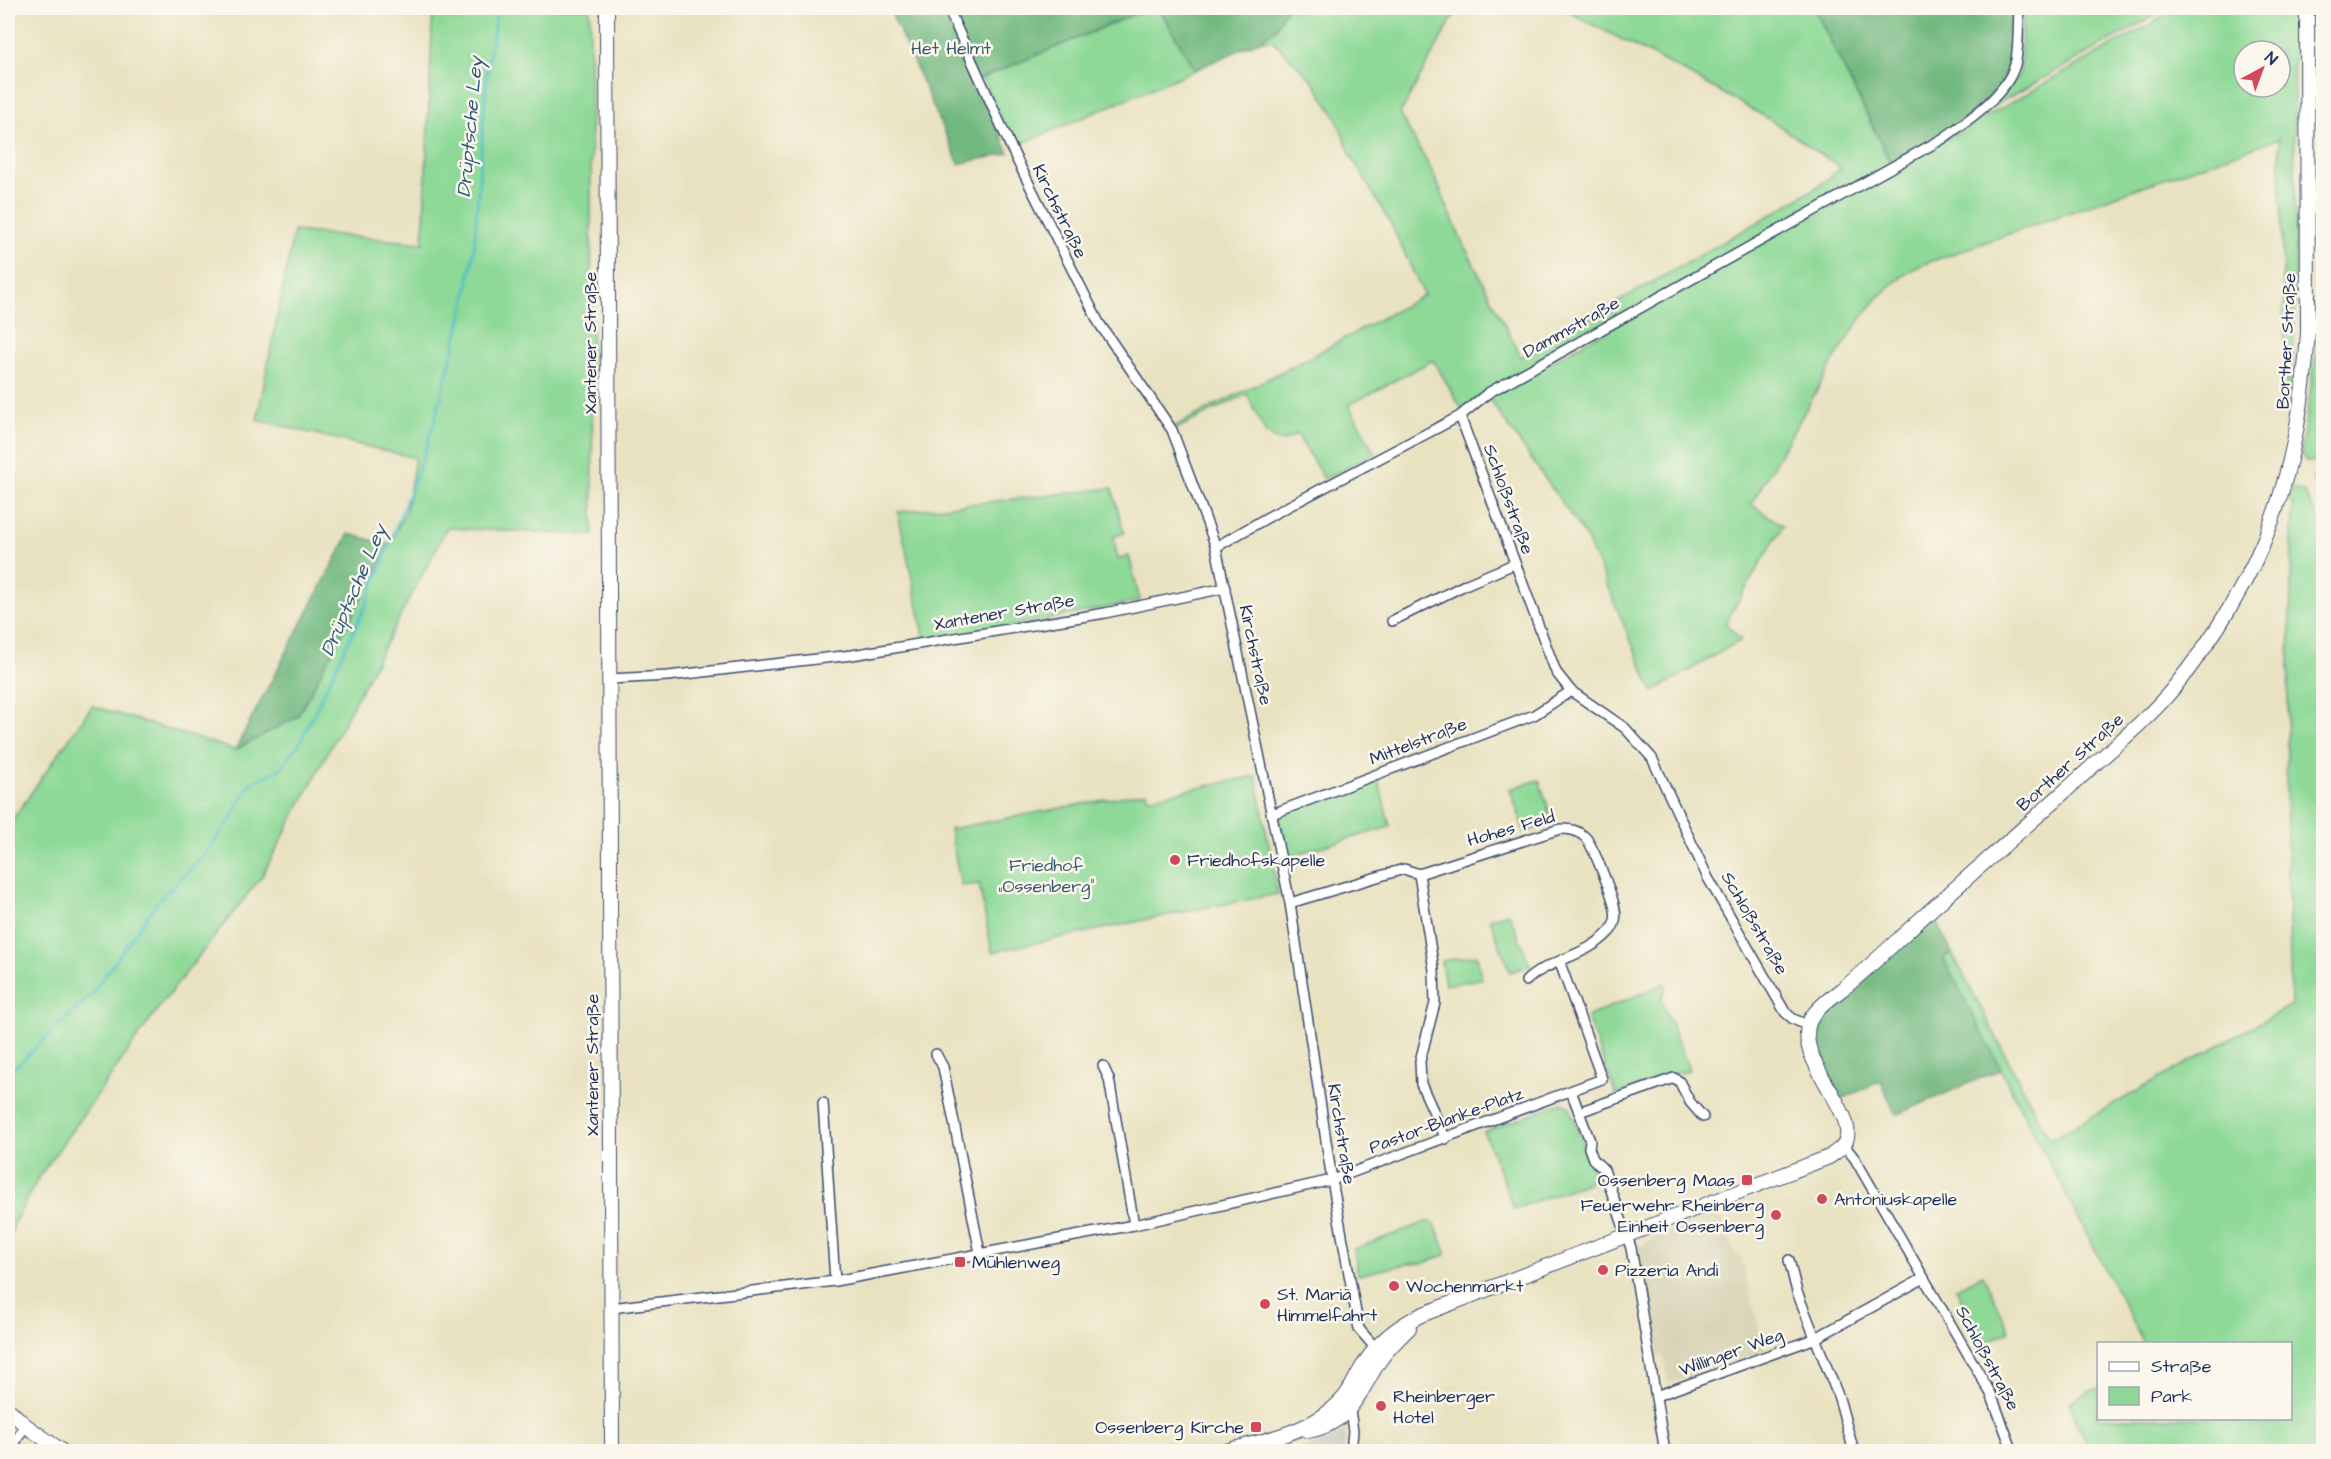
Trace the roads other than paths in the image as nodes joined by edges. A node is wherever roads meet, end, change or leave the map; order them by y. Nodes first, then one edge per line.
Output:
1 (606, 8) edge
2 (948, 8) edge
3 (2019, 8) edge
4 (2307, 8) edge
5 (1460, 416) junction
6 (1216, 547) junction
7 (1514, 564) junction
8 (1225, 588) junction
9 (1392, 621) dead end
10 (609, 679) junction
11 (1571, 691) junction
12 (1272, 814) junction
13 (1419, 874) junction
14 (1290, 903) junction
15 (1560, 963) junction
16 (1526, 981) dead end
17 (1807, 1025) junction
18 (936, 1054) dead end
19 (1103, 1066) dead end
20 (1571, 1091) junction
21 (823, 1103) dead end
22 (1579, 1112) junction
23 (1703, 1117) dead end
24 (1446, 1139) junction
25 (1844, 1145) junction
26 (1332, 1180) junction
27 (1134, 1225) junction
28 (1627, 1237) junction
29 (980, 1253) junction
30 (1789, 1260) dead end
31 (1924, 1278) junction
32 (835, 1281) junction
33 (611, 1308) junction
34 (1816, 1338) junction
35 (1379, 1352) junction
36 (1656, 1396) junction
37 (1345, 1406) junction
38 (8, 1409) edge
39 (24, 1425) junction
40 (10, 1452) edge
41 (63, 1452) edge
42 (612, 1452) edge
43 (1224, 1452) edge
44 (1351, 1452) edge
45 (1665, 1452) edge
46 (1854, 1452) edge
47 (2013, 1452) edge

1 - 10 street, Xantener Straße
2 - 6 street, Kirchstraße
3 - 5 street, Dammstraße
4 - 17 street, Borther Straße
5 - 6 street, Dammstraße
5 - 7 street, Schloßstraße
6 - 8 street, Kirchstraße
7 - 9 street
7 - 11 street, Schloßstraße
8 - 10 street, Xantener Straße
8 - 12 street, Kirchstraße
10 - 33 street, Xantener Straße
11 - 12 street, Mittelstraße
11 - 17 street, Schloßstraße
12 - 14 street, Kirchstraße
13 - 14 street, Hohes Feld
13 - 15 street, Hohes Feld
13 - 24 street
14 - 26 street, Kirchstraße
15 - 16 street, Hohes Feld
15 - 20 street, Pastor-Blanke-Platz
17 - 25 street, Schloßstraße
18 - 29 street
19 - 27 street
20 - 22 street
20 - 24 street, Pastor-Blanke-Platz
21 - 32 street
22 - 23 street
22 - 28 street
24 - 26 street, Pastor-Blanke-Platz
25 - 28 street
25 - 31 street, Schloßstraße
26 - 27 street
26 - 35 street, Kirchstraße
27 - 29 street
28 - 35 street
28 - 36 street
29 - 32 street
30 - 34 street
31 - 34 street, Willinger Weg
31 - 47 street, Schloßstraße
32 - 33 street
33 - 42 street, Xantener Straße
34 - 36 street, Willinger Weg
34 - 46 street
35 - 37 street
36 - 45 street
37 - 43 street
37 - 44 street
38 - 39 street
39 - 40 street
39 - 41 street

